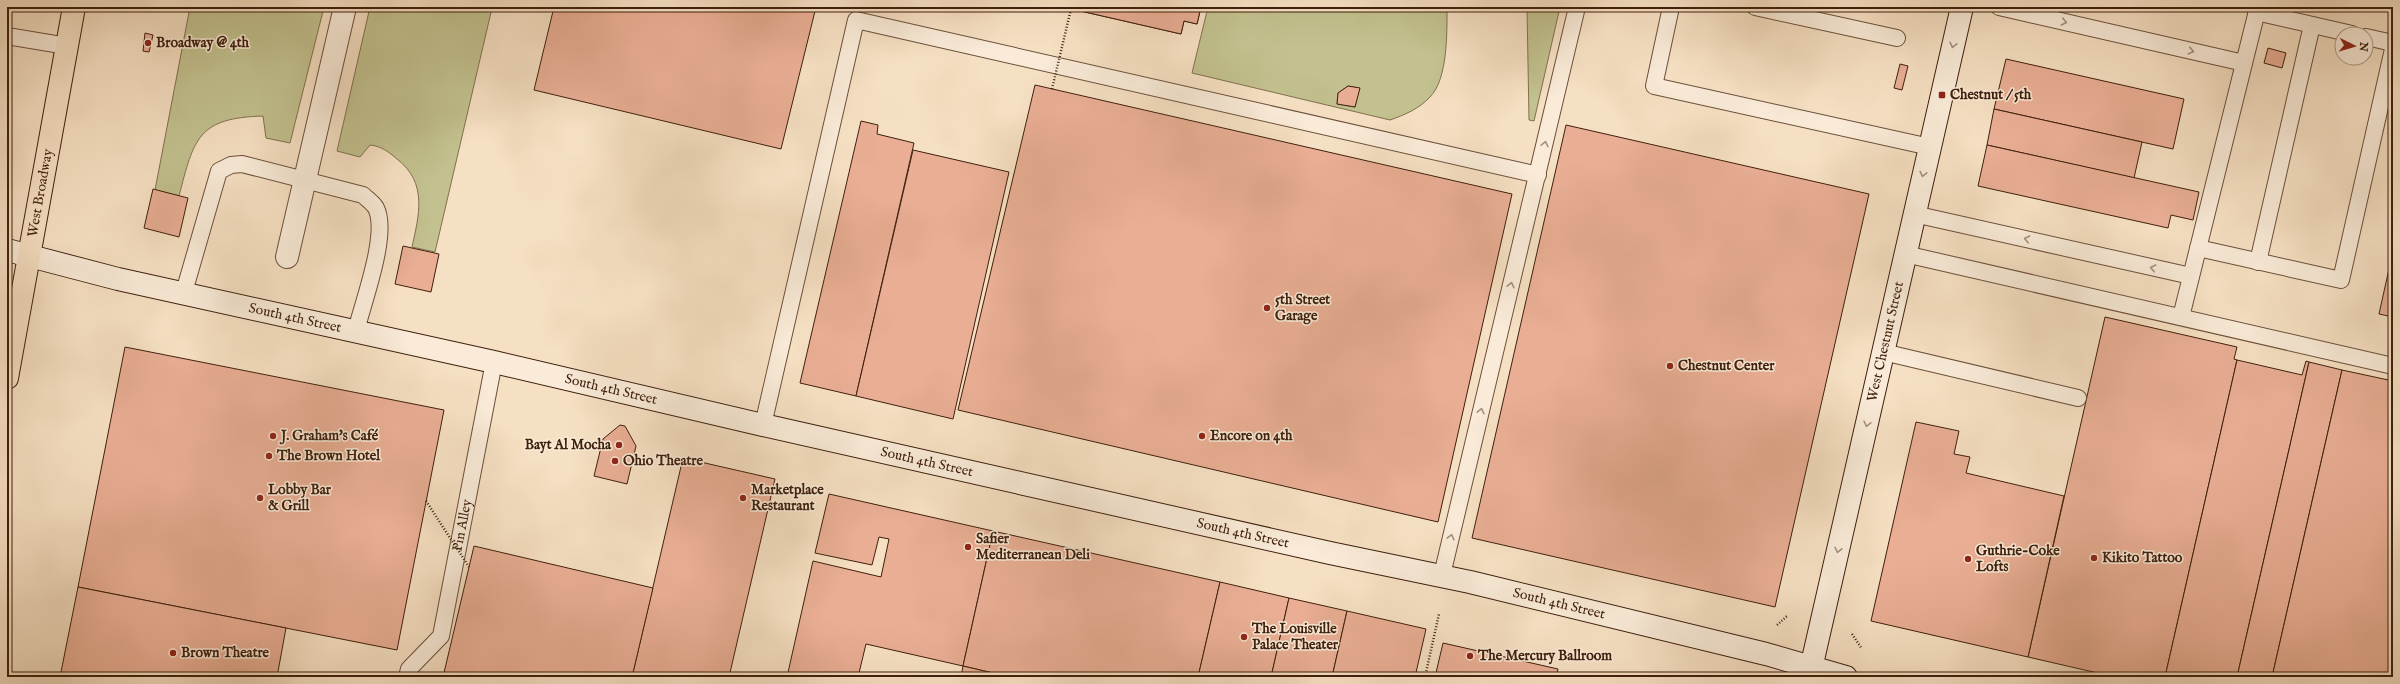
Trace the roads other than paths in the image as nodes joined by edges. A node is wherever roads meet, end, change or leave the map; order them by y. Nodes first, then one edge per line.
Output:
1 (74, 7) edge
2 (345, 7) edge
3 (1576, 7) edge
4 (1671, 7) edge
5 (1755, 7) edge
6 (1962, 7) edge
7 (1999, 7) edge
8 (2257, 10) edge
9 (2312, 25) junction
10 (2334, 30) edge
11 (7, 36) edge
12 (1897, 38) dead end
13 (2374, 39) edge
14 (2393, 43) edge
15 (67, 46) junction
16 (2393, 49) edge
17 (2244, 63) junction
18 (1930, 147) junction
19 (1538, 175) junction
20 (306, 181) junction
21 (1914, 214) junction
22 (2198, 248) junction
23 (7, 250) edge
24 (1905, 254) junction
25 (30, 256) junction
26 (288, 256) dead end
27 (2258, 262) junction
28 (2191, 276) junction
29 (184, 292) junction
30 (2181, 317) junction
31 (356, 331) junction
32 (1882, 352) junction
33 (494, 362) junction
34 (2393, 366) edge
35 (7, 378) edge
36 (2078, 398) dead end
37 (763, 425) junction
38 (1442, 575) junction
39 (1810, 672) edge
40 (406, 677) edge
41 (1846, 677) edge

1 - 15 main road, West Broadway
2 - 20 street
19 -> 3 lane
4 - 18 lane
5 - 12 lane
6 -> 18 street, West Chestnut Street
7 -> 17 lane
8 - 9 lane
8 - 17 lane
9 - 10 lane
9 - 27 lane
11 - 15 lane
13 - 14 lane
15 - 25 main road, West Broadway
16 - 27 lane
17 - 22 lane
18 -> 21 street, West Chestnut Street
19 - 37 lane
38 -> 19 lane
20 - 26 street
20 - 29 lane
20 - 31 lane
21 - 24 street, West Chestnut Street
28 -> 21 lane
22 - 27 lane
22 - 28 lane
23 - 25 street, South 4th Street
24 - 30 lane
24 - 32 street, West Chestnut Street
25 - 29 street, South 4th Street
25 - 35 main road, West Broadway
28 - 30 lane
29 - 31 street, South 4th Street
30 - 34 lane
31 - 33 street, South 4th Street
32 - 36 lane
32 -> 39 street, West Chestnut Street
33 - 37 street, South 4th Street
33 - 40 lane, Pin Alley
37 - 38 street, South 4th Street
38 - 39 street, South 4th Street
39 - 41 street, South 4th Street

